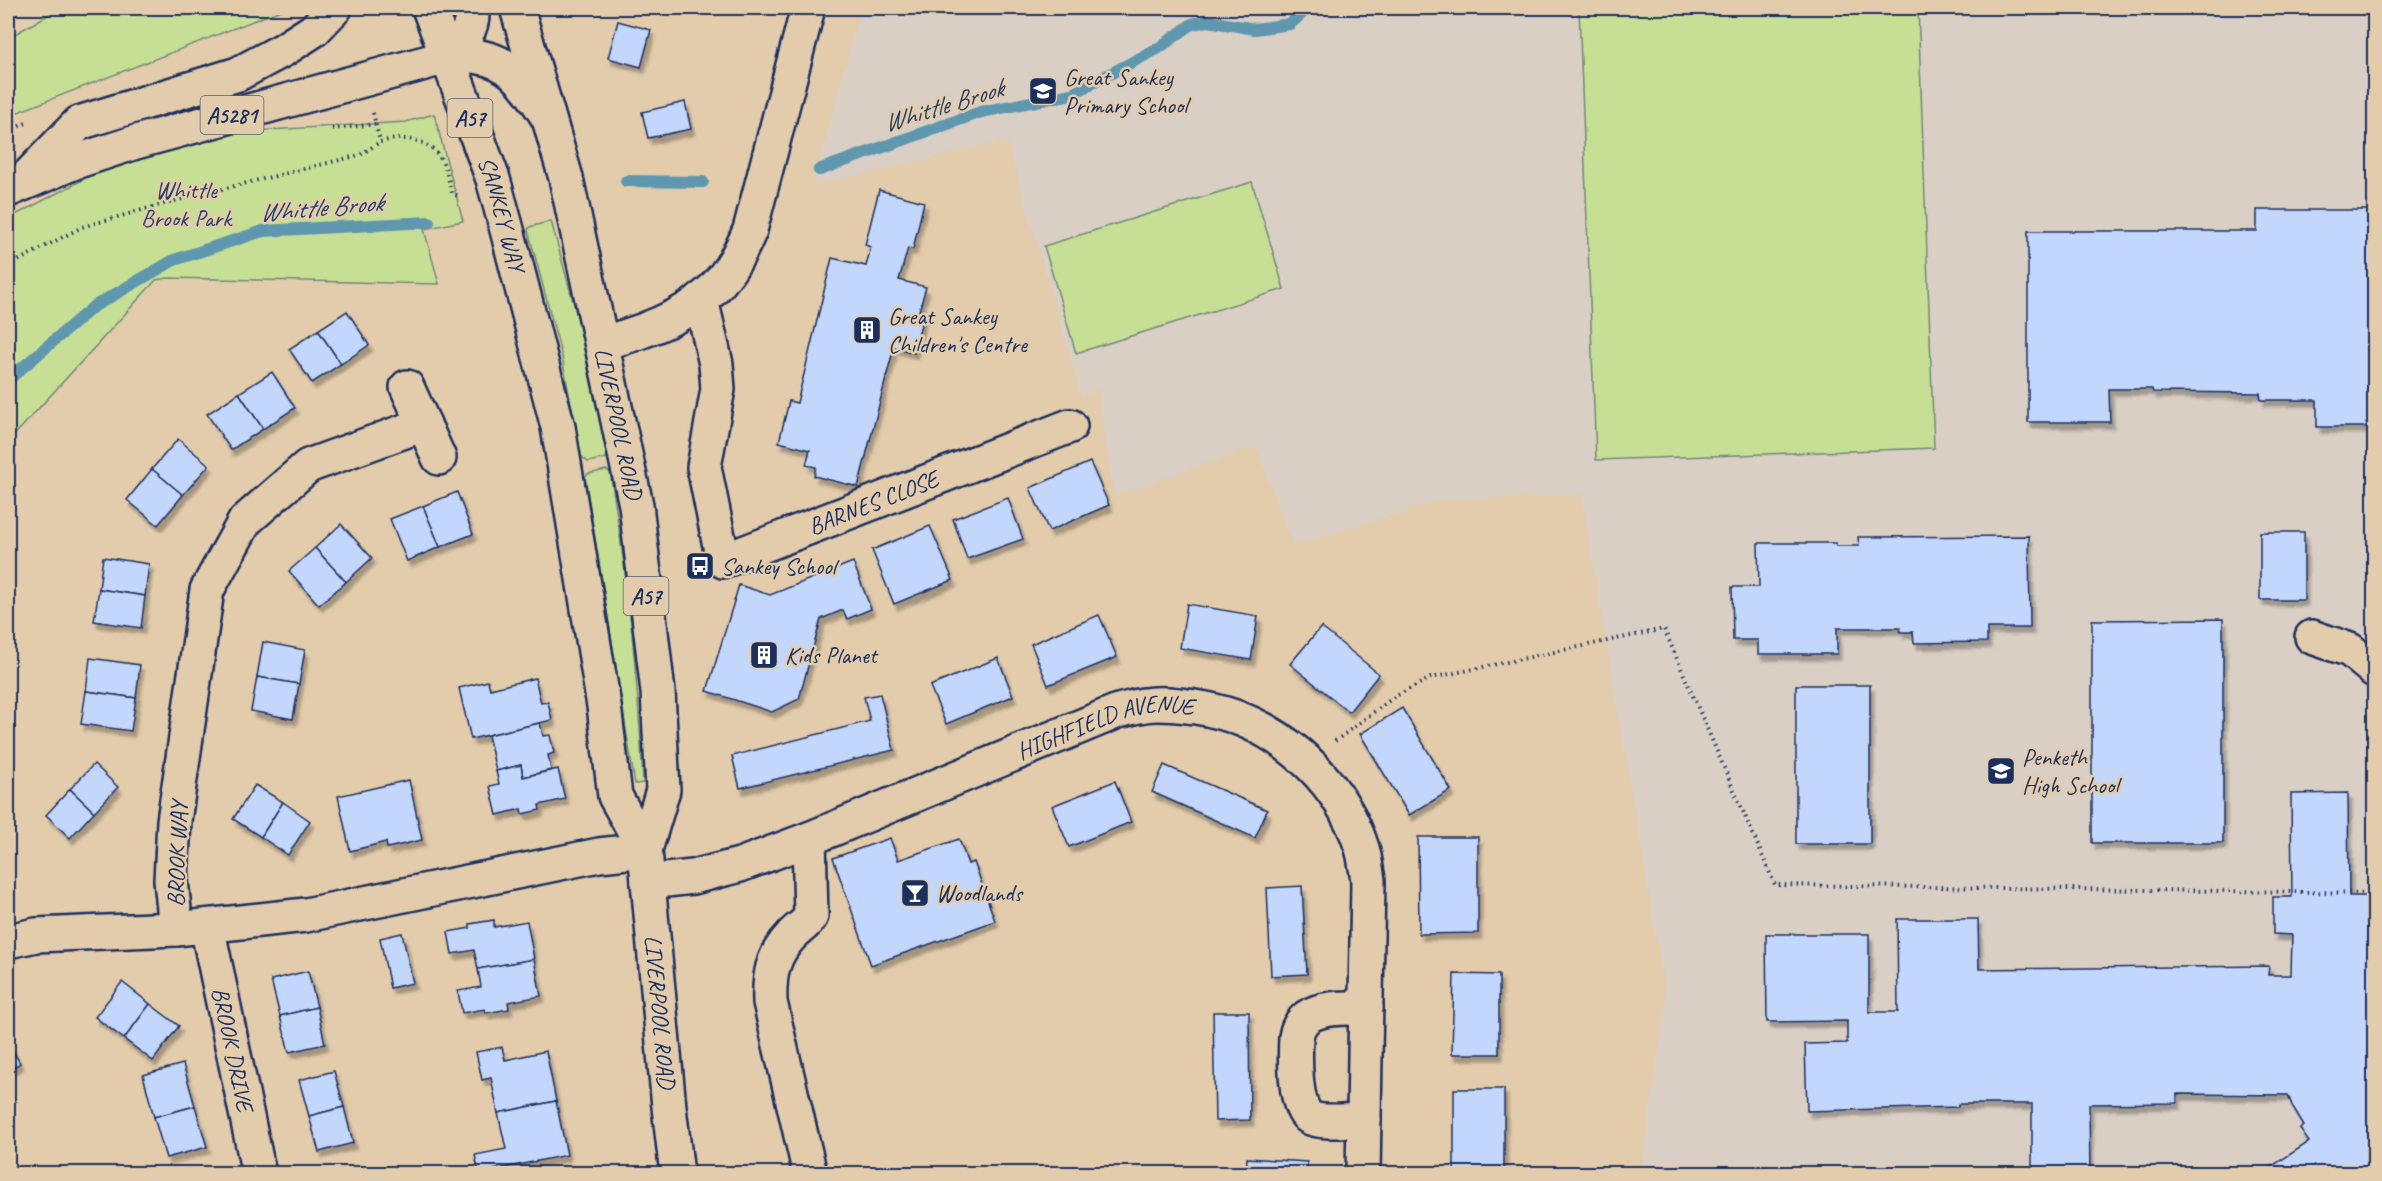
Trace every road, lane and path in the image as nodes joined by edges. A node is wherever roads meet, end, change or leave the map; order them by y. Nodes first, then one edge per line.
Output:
1 (335, 8) edge
2 (429, 8) edge
3 (472, 8) edge
4 (517, 8) edge
5 (808, 8) edge
6 (447, 57) junction
7 (549, 120) junction
8 (376, 124) dead end
9 (380, 142) junction
10 (14, 187) edge
11 (452, 192) dead end
12 (8, 266) edge
13 (701, 299) junction
14 (603, 343) junction
15 (407, 387) dead end
16 (424, 424) junction
17 (1070, 426) dead end
18 (558, 427) joint
19 (438, 458) dead end
20 (2312, 637) dead end
21 (2374, 670) edge
22 (1308, 762) junction
23 (809, 839) junction
24 (645, 850) junction
25 (648, 882) junction
26 (2374, 893) edge
27 (207, 926) junction
28 (176, 929) junction
29 (8, 941) edge
30 (1366, 1008) junction
31 (1364, 1120) junction
32 (259, 1173) edge
33 (677, 1173) edge
34 (810, 1173) edge
35 (1363, 1173) edge

1 - 10 main road, A5281
2 - 6 main road, SANKEY WAY / A57
3 - 6 main road
4 - 7 main road, A57
5 - 13 main road, LIVERPOOL ROAD
6 - 7 main road
6 - 10 main road, A5281
6 - 18 main road, SANKEY WAY / A57
7 - 14 main road, A57
8 - 9 path
9 - 11 path
9 - 12 path
13 - 14 main road, LIVERPOOL ROAD
13 - 17 main road, BARNES CLOSE
14 - 24 main road, LIVERPOOL ROAD / A57
15 - 16 main road
16 - 19 main road
16 - 28 main road, BROOK WAY
18 - 24 main road, LIVERPOOL ROAD / A57
20 - 21 main road
22 - 23 main road, HIGHFIELD AVENUE
22 - 26 path
22 - 30 main road, HIGHFIELD AVENUE
23 - 25 main road, HIGHFIELD AVENUE
23 - 34 main road
24 - 25 main road, LIVERPOOL ROAD / A57
24 - 27 main road, BROOK WAY
25 - 33 main road, LIVERPOOL ROAD / A57
27 - 28 main road, BROOK WAY
27 - 32 main road, BROOK DRIVE
28 - 29 main road
30 - 31 main road, HIGHFIELD AVENUE
30 - 31 main road
31 - 35 main road, HIGHFIELD AVENUE

